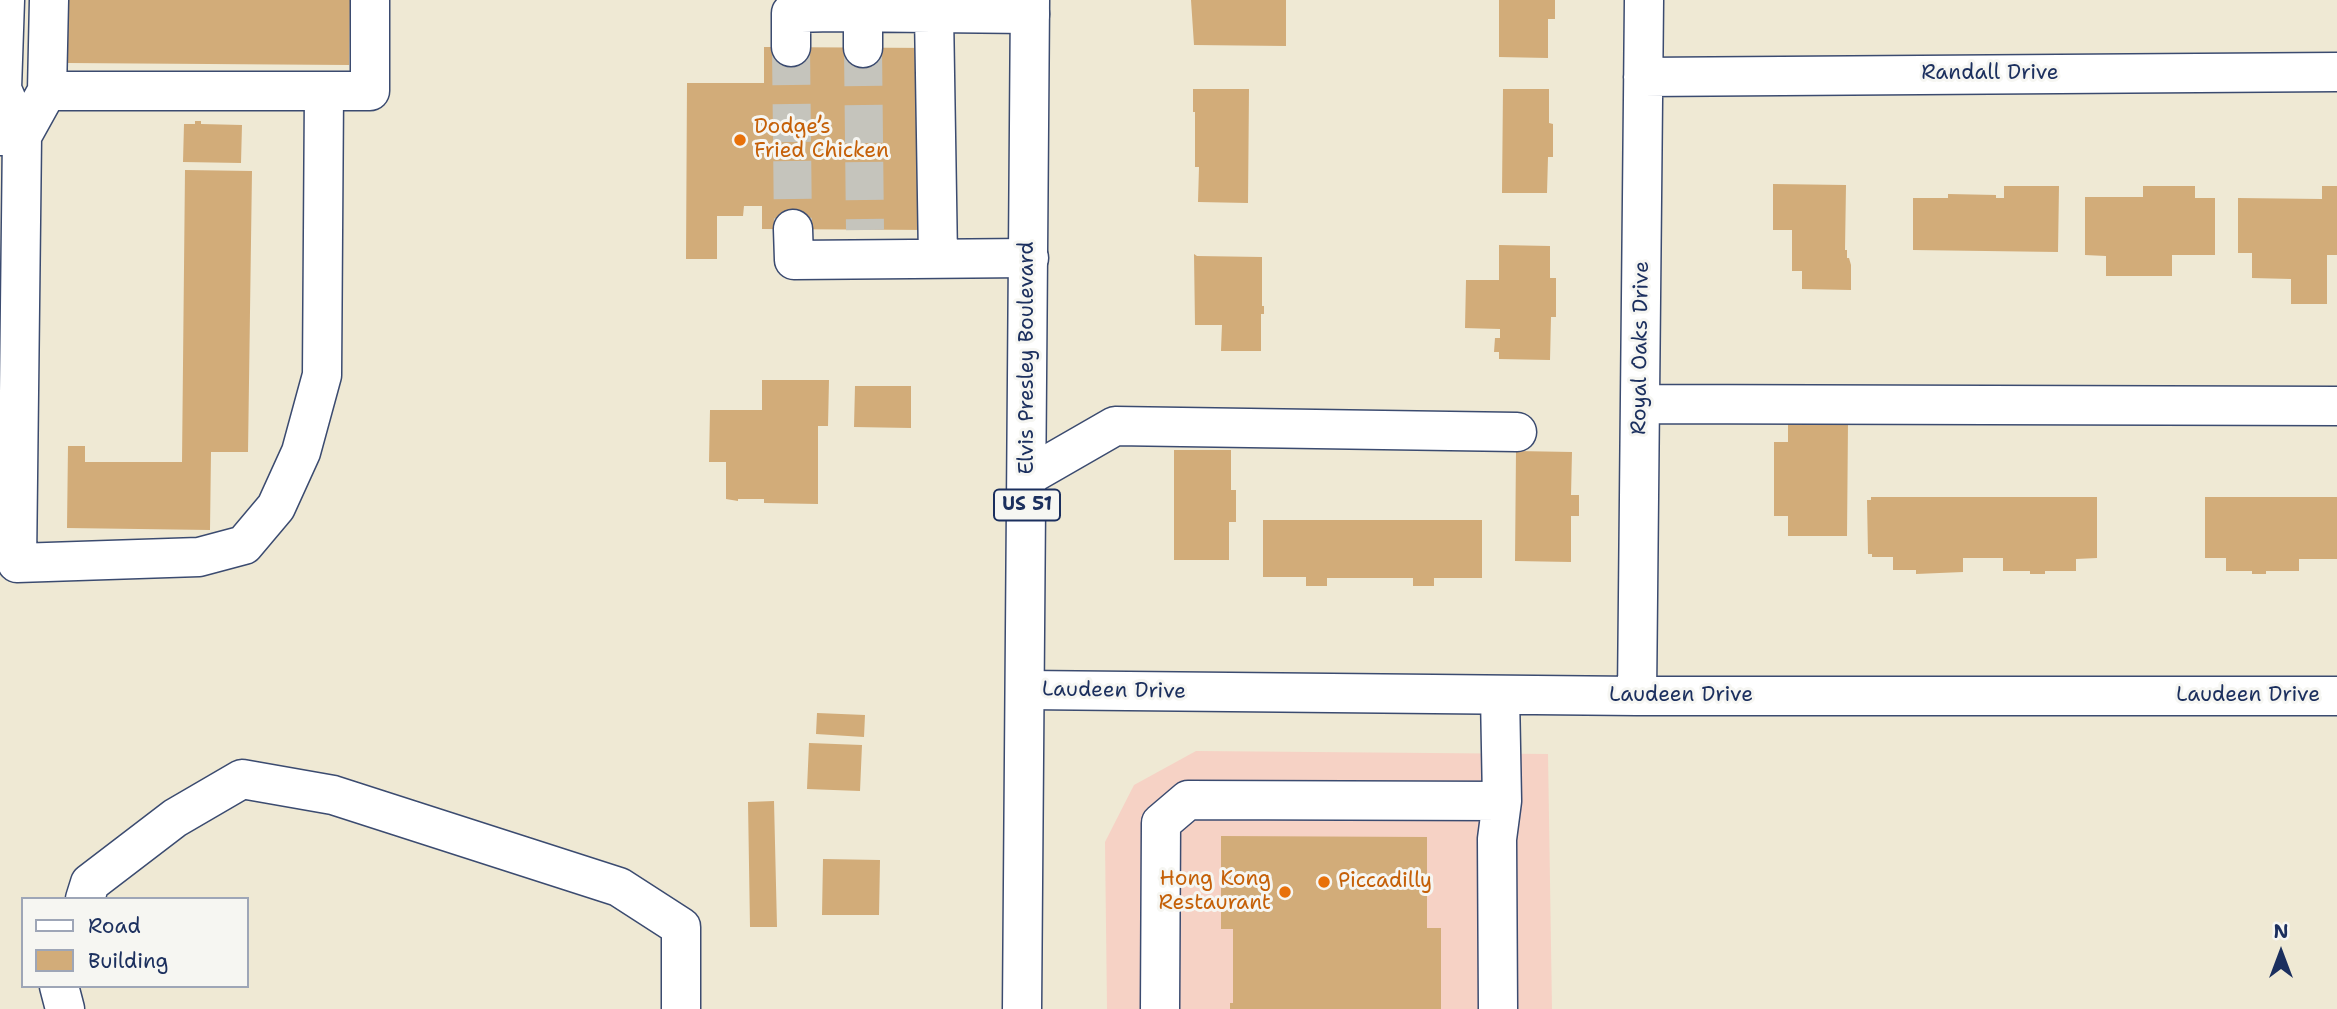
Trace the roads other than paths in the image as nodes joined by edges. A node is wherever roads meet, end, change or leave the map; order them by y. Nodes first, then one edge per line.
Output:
1 (5, 0) edge
2 (49, 0) edge
3 (370, 0) edge
4 (1644, 0) edge
5 (1030, 7) edge
6 (934, 13) junction
7 (848, 18) edge
8 (792, 47) tunnel mouth
9 (2337, 72) edge
10 (1643, 77) junction
11 (47, 90) junction
12 (324, 92) junction
13 (11, 136) edge
14 (793, 229) tunnel mouth
15 (938, 258) junction
16 (1029, 258) junction
17 (1640, 404) junction
18 (2337, 406) edge
19 (1517, 432) dead end
20 (1028, 476) junction
21 (1026, 690) junction
22 (1500, 695) junction
23 (1637, 696) junction
24 (2337, 696) edge
25 (1502, 801) junction
26 (86, 897) edge
27 (60, 988) edge
28 (65, 1009) edge
29 (681, 1009) edge
30 (1022, 1009) edge
31 (1160, 1009) edge
32 (1498, 1009) edge

1 - 13 street
2 - 11 street
3 - 12 street
4 - 10 street, Royal Oaks Drive
5 - 6 street
5 - 16 street, Elvis Presley Boulevard / US 51
6 - 7 street
6 - 15 street
7 - 8 street
9 - 10 street, Randall Drive
10 - 17 street, Royal Oaks Drive
11 - 12 street
11 - 13 street
12 - 13 street
14 - 15 street
15 - 16 street
16 - 20 street, Elvis Presley Boulevard / US 51
17 - 18 street
17 - 23 street, Royal Oaks Drive
19 - 20 street
20 - 21 street, Elvis Presley Boulevard / US 51
21 - 22 street, Laudeen Drive
21 - 30 street, Elvis Presley Boulevard / US 51
22 - 23 street, Laudeen Drive
22 - 25 street
23 - 24 street, Laudeen Drive
25 - 31 street
25 - 32 street
26 - 29 street
27 - 28 street

